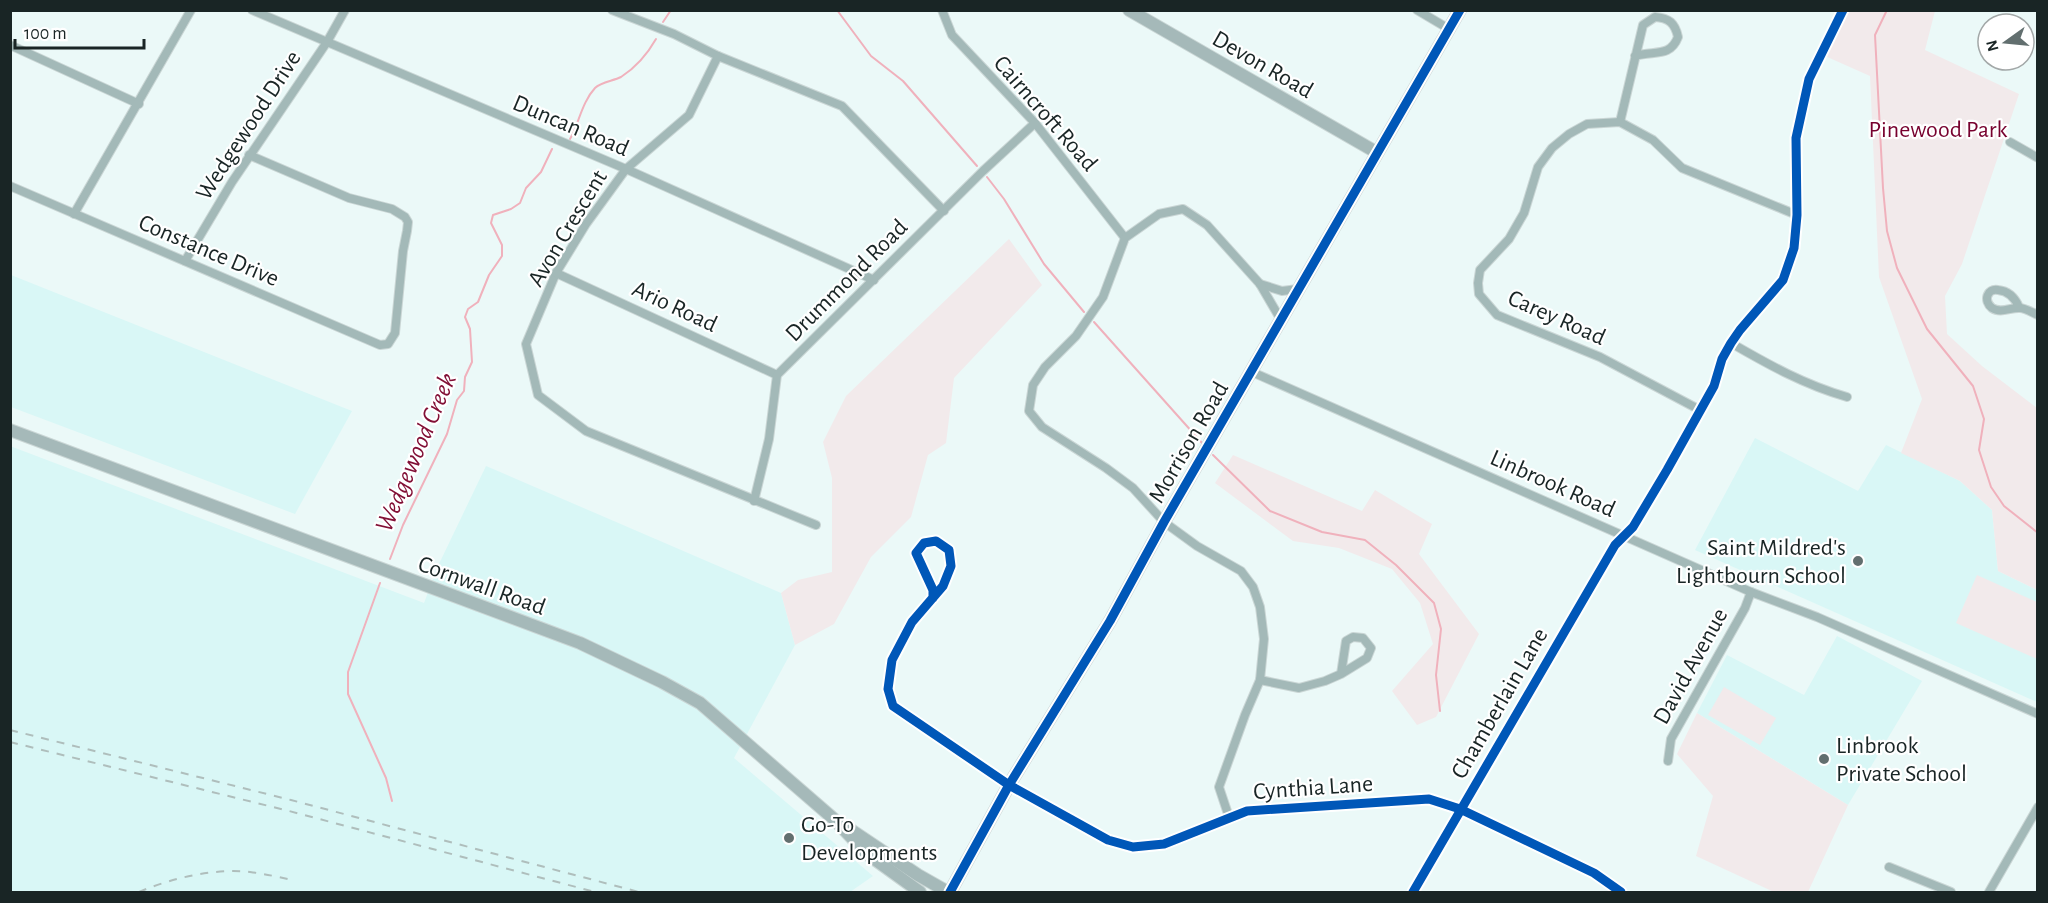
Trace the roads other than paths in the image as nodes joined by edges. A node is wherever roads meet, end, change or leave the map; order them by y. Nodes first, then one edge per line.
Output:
1 (191, 10) edge
2 (252, 10) edge
3 (345, 10) edge
4 (612, 10) edge
5 (942, 10) edge
6 (1129, 10) edge
7 (1417, 10) edge
8 (1460, 10) edge
9 (1843, 10) edge
10 (1449, 29) junction
11 (327, 42) junction
12 (10, 45) edge
13 (718, 56) junction
14 (1635, 56) junction
15 (139, 104) junction
16 (1620, 122) junction
17 (1035, 123) junction
18 (2010, 142) dead end
19 (1376, 152) junction
20 (249, 155) junction
21 (2037, 158) edge
22 (626, 169) junction
23 (10, 186) edge
24 (944, 211) junction
25 (74, 213) junction
26 (1797, 215) junction
27 (1125, 238) junction
28 (185, 261) junction
29 (556, 273) junction
30 (874, 280) junction
31 (1260, 284) junction
32 (1298, 289) junction
33 (2019, 308) dead end
34 (2037, 315) edge
35 (1281, 320) junction
36 (1731, 343) junction
37 (1252, 372) junction
38 (777, 375) junction
39 (1847, 397) dead end
40 (1700, 410) junction
41 (10, 430) edge
42 (754, 501) junction
43 (1164, 522) junction
44 (816, 525) dead end
45 (1624, 536) junction
46 (1751, 592) junction
47 (933, 598) junction
48 (1341, 674) junction
49 (1260, 680) junction
50 (2037, 714) edge
51 (1668, 761) dead end
52 (1009, 785) junction
53 (2037, 807) edge
54 (1460, 809) junction
55 (1229, 817) junction
56 (835, 820) junction
57 (1889, 867) dead end
58 (920, 892) edge
59 (949, 892) edge
60 (1413, 892) edge
61 (1621, 892) edge
62 (1951, 892) edge
63 (1989, 892) edge

1 - 15 street
2 - 11 street, Duncan Road
3 - 11 street, Wedgewood Drive
4 - 13 street
5 - 17 street, Cairncroft Road
6 - 19 street, Devon Road
7 - 10 street
8 - 10 street, Morrison Road
9 - 26 street, Chamberlain Lane
10 - 19 street, Morrison Road
11 - 20 street, Wedgewood Drive
11 - 22 street, Duncan Road
12 - 15 street
13 - 22 street, Avon Crescent
13 - 24 street
14 - 14 street
14 - 16 street
15 - 25 street
16 - 26 street
16 - 40 street, Carey Road
17 - 24 street, Drummond Road
17 - 27 street, Cairncroft Road
18 - 21 street
19 - 32 street, Morrison Road
20 - 28 street, Wedgewood Drive
20 - 28 street, Constance Drive
22 - 29 street, Avon Crescent
22 - 30 street, Duncan Road
23 - 25 street, Constance Drive
24 - 30 street, Drummond Road
25 - 28 street, Constance Drive
26 - 36 street, Chamberlain Lane
27 - 31 street
27 - 43 street
29 - 38 street, Ario Road
29 - 42 street, Avon Crescent
30 - 38 street, Drummond Road
31 - 32 street
31 - 35 street
32 - 35 street, Morrison Road
33 - 34 street
35 - 37 street, Morrison Road
36 - 39 street
36 - 40 street, Chamberlain Lane
37 - 43 street, Morrison Road
37 - 45 street, Linbrook Road
38 - 42 street, Drummond Road
40 - 45 street, Chamberlain Lane
41 - 56 street, Cornwall Road
42 - 44 street, Avon Crescent
43 - 49 street
43 - 52 street, Morrison Road
45 - 46 street, Linbrook Road
45 - 54 street, Chamberlain Lane
46 - 50 street, Linbrook Road
46 - 51 street, David Avenue
47 - 47 street, Cynthia Lane
47 - 52 street, Cynthia Lane
48 - 48 street
48 - 49 street
49 - 55 street
52 - 55 street, Cynthia Lane
52 - 59 street, Morrison Road
53 - 63 street
54 - 55 street, Cynthia Lane
54 - 60 street, Chamberlain Lane
54 - 61 street, Cynthia Lane
56 - 58 street, Cornwall Road
56 - 59 street, Cornwall Road
57 - 62 street

